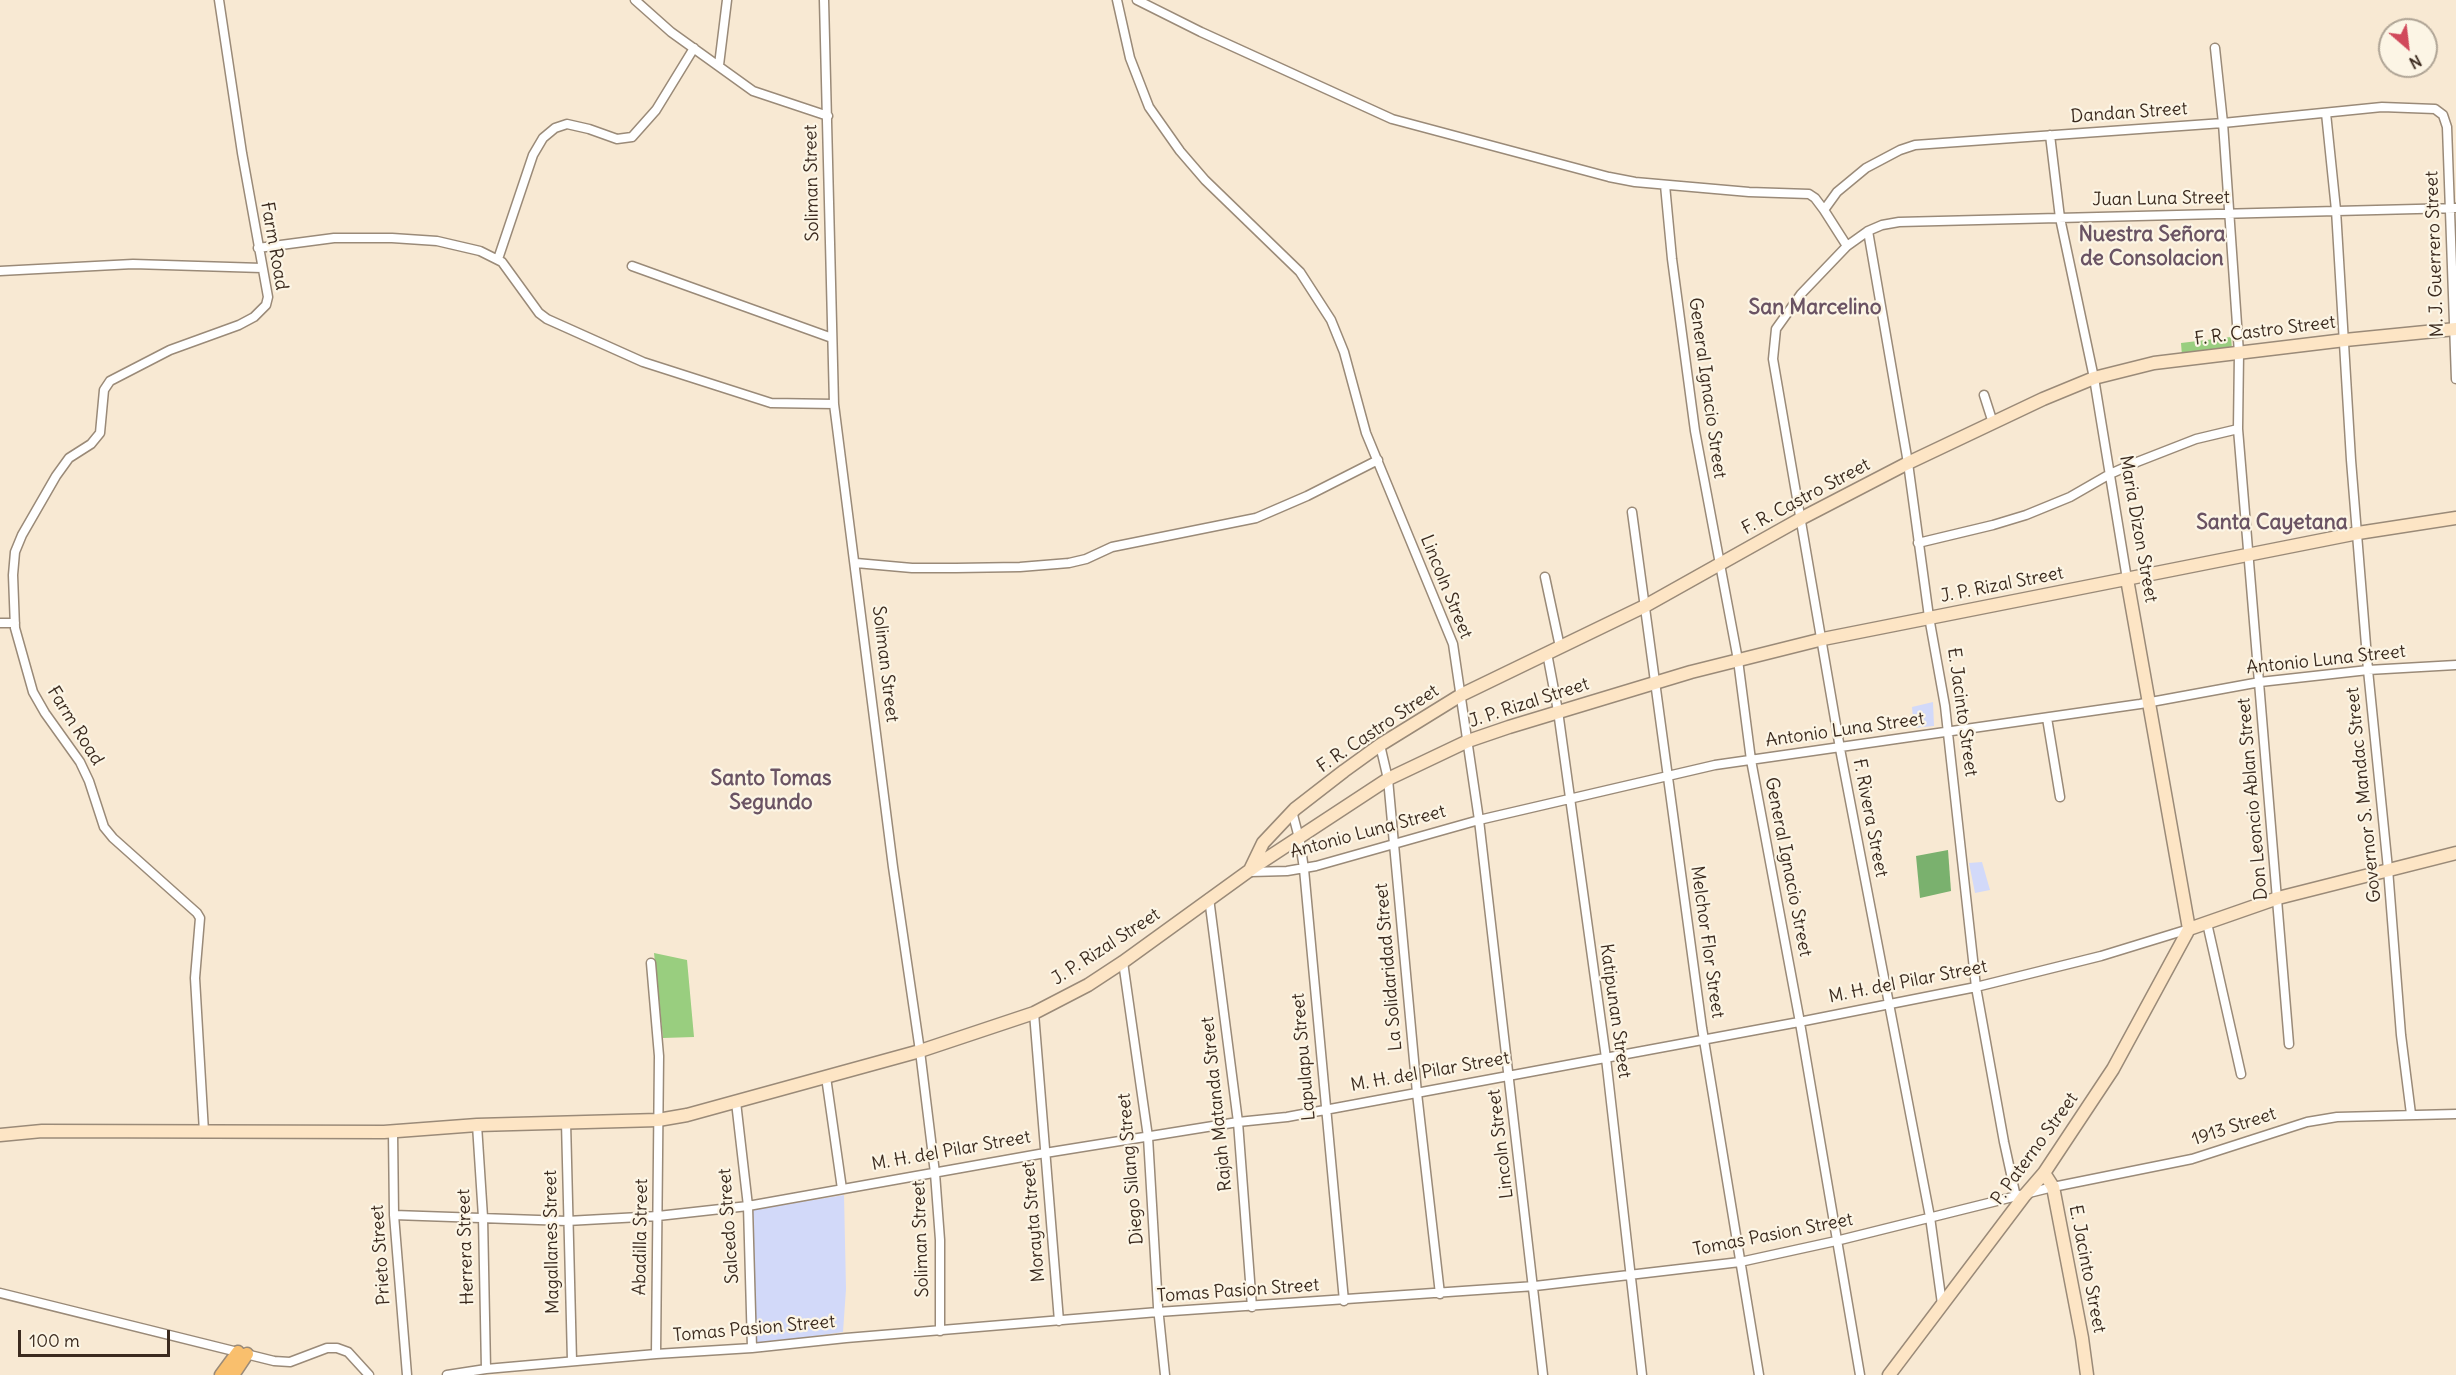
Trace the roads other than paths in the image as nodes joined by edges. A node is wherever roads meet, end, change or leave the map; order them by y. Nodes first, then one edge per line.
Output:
1 (219, 0) edge
2 (635, 0) edge
3 (728, 0) edge
4 (824, 0) edge
5 (1118, 0) edge
6 (1137, 0) edge
7 (694, 48) junction
8 (2216, 48) dead end
9 (719, 65) junction
10 (2326, 114) junction
11 (828, 116) junction
12 (2223, 123) junction
13 (2446, 128) joint
14 (2050, 135) junction
15 (1665, 185) junction
16 (2452, 208) edge
17 (1824, 210) junction
18 (2336, 210) junction
19 (2230, 214) junction
20 (2060, 218) junction
21 (1868, 231) junction
22 (1847, 246) junction
23 (258, 248) junction
24 (498, 259) junction
25 (632, 266) dead end
26 (262, 268) junction
27 (0, 271) edge
28 (2456, 329) edge
29 (832, 338) junction
30 (2345, 340) junction
31 (2239, 353) junction
32 (2094, 378) junction
33 (2456, 379) edge
34 (1984, 395) dead end
35 (834, 404) junction
36 (1993, 423) junction
37 (2238, 429) junction
38 (1377, 460) junction
39 (1908, 463) junction
40 (2110, 474) junction
41 (1632, 512) dead end
42 (1802, 518) junction
43 (2456, 518) edge
44 (2358, 533) junction
45 (1918, 543) junction
46 (2249, 554) junction
47 (856, 563) junction
48 (1719, 564) junction
49 (1545, 577) dead end
50 (2127, 579) junction
51 (1645, 606) junction
52 (1929, 617) junction
53 (0, 623) edge
54 (15, 623) junction
55 (1823, 639) junction
56 (1560, 647) junction
57 (1547, 653) junction
58 (1738, 660) junction
59 (2456, 665) edge
60 (2368, 670) junction
61 (1654, 682) junction
62 (2260, 682) junction
63 (1461, 695) junction
64 (2150, 703) junction
65 (1558, 711) junction
66 (2047, 718) junction
67 (1946, 732) junction
68 (1468, 741) junction
69 (1380, 745) junction
70 (1840, 748) junction
71 (1751, 760) junction
72 (1666, 775) junction
73 (1388, 779) junction
74 (2061, 797) dead end
75 (1569, 798) junction
76 (1292, 812) junction
77 (1479, 820) junction
78 (1299, 837) junction
79 (1394, 843) junction
80 (2456, 853) edge
81 (1304, 869) junction
82 (2388, 869) junction
83 (1248, 871) junction
84 (1209, 898) junction
85 (2278, 898) junction
86 (2207, 923) junction
87 (2189, 929) junction
88 (1123, 962) junction
89 (651, 963) dead end
90 (1976, 987) junction
91 (1888, 1003) junction
92 (1034, 1013) junction
93 (1799, 1022) junction
94 (1704, 1040) junction
95 (2289, 1044) dead end
96 (920, 1051) junction
97 (1605, 1058) junction
98 (2241, 1074) dead end
99 (1509, 1076) junction
100 (826, 1077) junction
101 (1417, 1093) junction
102 (735, 1102) junction
103 (1325, 1110) junction
104 (2411, 1114) junction
105 (2456, 1114) edge
106 (658, 1120) junction
107 (566, 1122) junction
108 (1238, 1122) junction
109 (477, 1125) junction
110 (204, 1132) junction
111 (393, 1132) junction
112 (0, 1135) edge
113 (1148, 1137) junction
114 (1045, 1153) junction
115 (935, 1173) junction
116 (2044, 1173) junction
117 (2053, 1187) junction
118 (842, 1189) junction
119 (2020, 1196) junction
120 (748, 1206) junction
121 (394, 1215) junction
122 (658, 1216) junction
123 (483, 1217) junction
124 (1930, 1217) junction
125 (567, 1221) junction
126 (1836, 1241) junction
127 (1740, 1262) junction
128 (1629, 1275) junction
129 (1535, 1286) junction
130 (0, 1293) edge
131 (1440, 1294) junction
132 (1344, 1300) junction
133 (1942, 1304) junction
134 (1252, 1306) junction
135 (1158, 1312) junction
136 (1059, 1322) junction
137 (940, 1331) junction
138 (752, 1348) junction
139 (242, 1353) junction
140 (656, 1354) junction
141 (572, 1362) junction
142 (486, 1369) junction
143 (221, 1375) edge
144 (233, 1375) edge
145 (369, 1375) edge
146 (407, 1375) edge
147 (447, 1375) edge
148 (1165, 1375) edge
149 (1543, 1375) edge
150 (1641, 1375) edge
151 (1759, 1375) edge
152 (1860, 1375) edge
153 (1889, 1375) edge
154 (2087, 1375) edge

1 - 23 street, Farm Road
2 - 7 street
3 - 9 street
4 - 11 street, Soliman Street
5 - 38 street, Lincoln Street
6 - 15 street
7 - 9 street
7 - 24 street
8 - 12 street, Don Leoncio Ablan Street
9 - 11 street
10 - 12 street, Dandan Street
10 - 13 street, Dandan Street
10 - 18 street, Governor S. Mandac Street
11 - 29 street, Soliman Street
12 - 14 street, Dandan Street
12 - 19 street, Don Leoncio Ablan Street
13 - 16 street, M. J. Guerrero Street
14 - 17 street, Dandan Street
14 - 20 street, Maria Dizon Street
15 - 17 street
15 - 48 street, General Ignacio Street
16 - 18 street, Juan Luna Street
16 - 28 street, M. J. Guerrero Street
17 - 22 street
18 - 19 street, Juan Luna Street
18 - 30 street, Governor S. Mandac Street
19 - 20 street, Juan Luna Street
19 - 31 street, Don Leoncio Ablan Street
20 - 21 street, Juan Luna Street
20 - 32 street, Maria Dizon Street
21 - 22 street, F. Rivera Street
21 - 39 street, E. Jacinto Street
22 - 42 street, F. Rivera Street
23 - 24 street
23 - 26 street, Farm Road
24 - 35 street
25 - 29 street
26 - 27 street
26 - 54 street, Farm Road
28 - 30 main road, F. R. Castro Street
28 - 33 street, M. J. Guerrero Street
29 - 35 street, Soliman Street
30 - 31 main road, F. R. Castro Street
30 - 44 street, Governor S. Mandac Street
31 - 32 main road, F. R. Castro Street
31 - 37 street, Don Leoncio Ablan Street
32 - 36 main road, F. R. Castro Street
32 - 40 street, Maria Dizon Street
34 - 36 street
35 - 47 street, Soliman Street
36 - 39 main road, F. R. Castro Street
37 - 40 street
37 - 46 street, Don Leoncio Ablan Street
38 - 47 street
38 - 63 street, Lincoln Street
39 - 42 main road, F. R. Castro Street
39 - 45 street, E. Jacinto Street
40 - 45 street
40 - 50 street, Maria Dizon Street
41 - 51 street, Melchor Flor Street
42 - 48 main road, F. R. Castro Street
42 - 55 street, F. Rivera Street
43 - 44 main road, J. P. Rizal Street
44 - 46 main road, J. P. Rizal Street
44 - 60 street, Governor S. Mandac Street
45 - 52 street, E. Jacinto Street
46 - 50 main road, J. P. Rizal Street
46 - 62 street, Don Leoncio Ablan Street
47 - 96 street, Soliman Street
48 - 51 main road, F. R. Castro Street
48 - 58 street, General Ignacio Street
49 - 56 street
50 - 52 main road, J. P. Rizal Street
50 - 64 main road, Maria Dizon Street
51 - 56 main road, F. R. Castro Street
51 - 61 street, Melchor Flor Street
52 - 55 main road, J. P. Rizal Street
52 - 67 street, E. Jacinto Street
53 - 54 street
54 - 110 street, Farm Road
55 - 58 main road, J. P. Rizal Street
55 - 70 street, F. Rivera Street
56 - 57 main road, F. R. Castro Street
57 - 63 main road, F. R. Castro Street
57 - 65 street, Katipunan Street
58 - 61 main road, J. P. Rizal Street
58 - 71 street, General Ignacio Street
59 - 60 street, Antonio Luna Street
60 - 62 street, Antonio Luna Street
60 - 82 street, Governor S. Mandac Street
61 - 65 main road, J. P. Rizal Street
61 - 72 street, Melchor Flor Street
62 - 64 street, Antonio Luna Street
62 - 85 street, Don Leoncio Ablan Street
63 - 68 street, Lincoln Street
63 - 69 main road, F. R. Castro Street
64 - 66 street, Antonio Luna Street
64 - 87 main road, Maria Dizon Street
65 - 68 main road, J. P. Rizal Street
65 - 75 street, Katipunan Street
66 - 67 street, Antonio Luna Street
66 - 74 street
67 - 70 street, Antonio Luna Street
67 - 90 street, E. Jacinto Street
68 - 73 main road, J. P. Rizal Street
68 - 77 street, Lincoln Street
69 - 73 street, La Solidaridad Street
69 - 76 main road, F. R. Castro Street
70 - 71 street, Antonio Luna Street
70 - 91 street, F. Rivera Street
71 - 72 street, Antonio Luna Street
71 - 93 street, General Ignacio Street
72 - 75 street, Antonio Luna Street
72 - 94 street, Melchor Flor Street
73 - 78 main road, J. P. Rizal Street
73 - 79 street, La Solidaridad Street
75 - 77 street, Antonio Luna Street
75 - 97 street, Katipunan Street
76 - 78 street, Lapulapu Street
76 - 83 main road, F. R. Castro Street
77 - 79 street, Antonio Luna Street
77 - 99 street, Lincoln Street
78 - 81 street, Lapulapu Street
78 - 83 main road, J. P. Rizal Street
79 - 81 street, Antonio Luna Street
79 - 101 street, La Solidaridad Street
80 - 82 main road, M. H. del Pilar Street
81 - 83 street, Antonio Luna Street
81 - 103 street, Lapulapu Street
82 - 85 main road, M. H. del Pilar Street
82 - 104 street, Governor S. Mandac Street
83 - 84 main road, J. P. Rizal Street
84 - 88 main road, J. P. Rizal Street
84 - 108 street, Rajah Matanda Street
85 - 86 main road, M. H. del Pilar Street
85 - 95 street, Don Leoncio Ablan Street
86 - 87 main road, M. H. del Pilar Street
86 - 98 street
87 - 90 street, M. H. del Pilar Street
87 - 116 main road, P. Paterno Street
88 - 92 main road, J. P. Rizal Street
88 - 113 street, Diego Silang Street
89 - 106 street, Abadilla Street
90 - 91 street, M. H. del Pilar Street
90 - 119 street, E. Jacinto Street
91 - 93 street, M. H. del Pilar Street
91 - 124 street, F. Rivera Street
92 - 96 main road, J. P. Rizal Street
92 - 114 street, Morayta Street
93 - 94 street, M. H. del Pilar Street
93 - 126 street, General Ignacio Street
94 - 97 street, M. H. del Pilar Street
94 - 127 street, Melchor Flor Street
96 - 100 main road, J. P. Rizal Street
96 - 115 street, Soliman Street
97 - 99 street, M. H. del Pilar Street
97 - 128 street, Katipunan Street
99 - 101 street, M. H. del Pilar Street
99 - 129 street, Lincoln Street
100 - 102 main road, J. P. Rizal Street
100 - 118 street
101 - 103 street, M. H. del Pilar Street
101 - 131 street, La Solidaridad Street
102 - 106 main road, J. P. Rizal Street
102 - 120 street, Salcedo Street
103 - 108 street, M. H. del Pilar Street
103 - 132 street, Lapulapu Street
104 - 105 street, 1913 Street
104 - 117 street, 1913 Street
106 - 107 main road, J. P. Rizal Street
106 - 122 street, Abadilla Street
107 - 109 main road, J. P. Rizal Street
107 - 125 street, Magallanes Street
108 - 113 street, M. H. del Pilar Street
108 - 134 street, Rajah Matanda Street
109 - 111 main road, J. P. Rizal Street
109 - 123 street, Herrera Street
110 - 111 main road, J. P. Rizal Street
110 - 112 main road, J. P. Rizal Street
111 - 121 street, Prieto Street
113 - 114 street, M. H. del Pilar Street
113 - 135 street, Diego Silang Street
114 - 115 street, M. H. del Pilar Street
114 - 136 street, Morayta Street
115 - 118 street, M. H. del Pilar Street
115 - 137 street, Soliman Street
116 - 117 main road, E. Jacinto Street
116 - 119 main road, P. Paterno Street
117 - 119 street, 1913 Street
117 - 154 main road, E. Jacinto Street
118 - 120 street, M. H. del Pilar Street
119 - 124 street, Tomas Pasion Street
119 - 133 main road, P. Paterno Street
120 - 122 street, M. H. del Pilar Street
120 - 138 street, Salcedo Street
121 - 123 street, M. H. del Pilar Street
121 - 146 street, Prieto Street
122 - 125 street, M. H. del Pilar Street
122 - 140 street, Abadilla Street
123 - 125 street, M. H. del Pilar Street
123 - 142 street, Herrera Street
124 - 126 street, Tomas Pasion Street
124 - 133 street, F. Rivera Street
125 - 141 street, Magallanes Street
126 - 127 street, Tomas Pasion Street
126 - 152 street, General Ignacio Street
127 - 128 street, Tomas Pasion Street
127 - 151 street, Melchor Flor Street
128 - 129 street, Tomas Pasion Street
128 - 150 street, Katipunan Street
129 - 131 street, Tomas Pasion Street
129 - 149 street, Lincoln Street
130 - 139 street
131 - 132 street, Tomas Pasion Street
132 - 134 street, Tomas Pasion Street
133 - 153 main road, P. Paterno Street
134 - 135 street, Tomas Pasion Street
135 - 136 street, Tomas Pasion Street
135 - 148 street, Diego Silang Street
136 - 137 street, Tomas Pasion Street
137 - 138 street, Tomas Pasion Street
138 - 140 street, Tomas Pasion Street
139 - 143 main road
139 - 144 main road
139 - 145 street
140 - 141 street, Tomas Pasion Street
141 - 142 street, Tomas Pasion Street
142 - 147 street, Tomas Pasion Street

